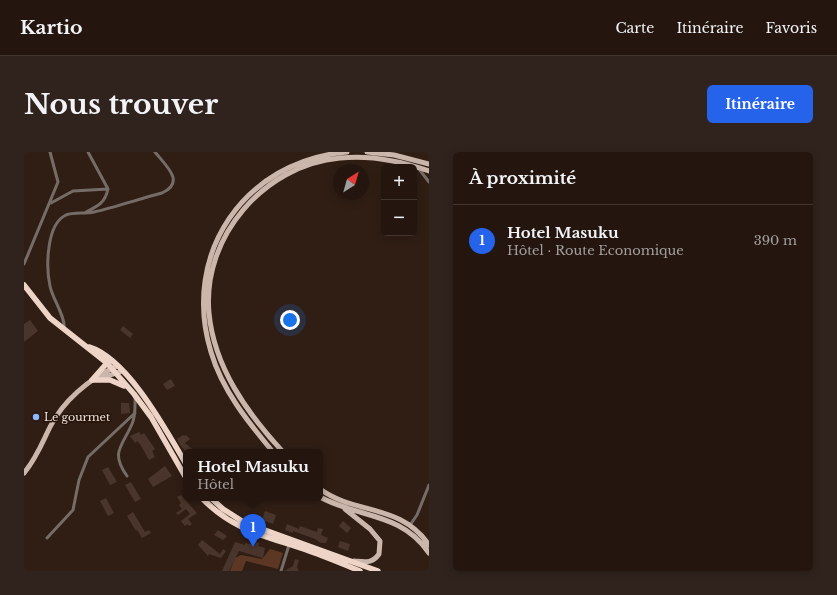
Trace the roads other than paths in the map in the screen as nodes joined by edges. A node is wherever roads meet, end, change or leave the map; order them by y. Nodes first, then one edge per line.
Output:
1 (50, 152) edge
2 (88, 152) edge
3 (155, 152) edge
4 (347, 152) edge
5 (367, 152) edge
6 (429, 164) edge
7 (418, 167) junction
8 (429, 171) edge
9 (429, 182) edge
10 (108, 190) junction
11 (51, 203) junction
12 (84, 213) junction
13 (24, 264) edge
14 (24, 286) edge
15 (64, 331) junction
16 (87, 346) junction
17 (107, 363) junction
18 (118, 368) junction
19 (116, 374) junction
20 (92, 380) junction
21 (134, 393) junction
22 (135, 413) junction
23 (157, 422) junction
24 (271, 449) edge
25 (281, 449) edge
26 (183, 460) edge
27 (183, 472) edge
28 (24, 473) edge
29 (127, 476) dead end
30 (429, 485) edge
31 (323, 490) edge
32 (323, 498) edge
33 (205, 501) edge
34 (214, 501) edge
35 (330, 502) junction
36 (410, 525) junction
37 (47, 538) dead end
38 (289, 542) junction
39 (429, 545) edge
40 (429, 553) edge
41 (346, 559) junction
42 (280, 571) edge
43 (360, 571) edge
44 (378, 571) edge

1 - 11 street
2 - 10 street
3 - 12 street
4 - 24 main road
5 - 6 main road
7 - 8 main road
7 - 9 street
7 - 25 main road
10 - 11 street
10 - 12 street
11 - 13 street
12 - 15 street
14 - 15 highway
15 - 16 highway
16 - 17 highway
16 - 18 highway
17 - 18 highway
17 - 20 highway
18 - 19 highway
18 - 20 main road
18 - 23 highway
19 - 20 main road
19 - 21 highway
20 - 21 highway
20 - 28 main road
21 - 22 street
21 - 23 highway
22 - 29 street
22 - 37 street
23 - 26 highway
23 - 27 highway
30 - 36 street
31 - 36 main road
32 - 35 main road
33 - 38 highway
34 - 38 highway
35 - 40 main road
35 - 41 main road
36 - 39 main road
38 - 41 highway
38 - 42 street
38 - 43 highway
41 - 44 highway

